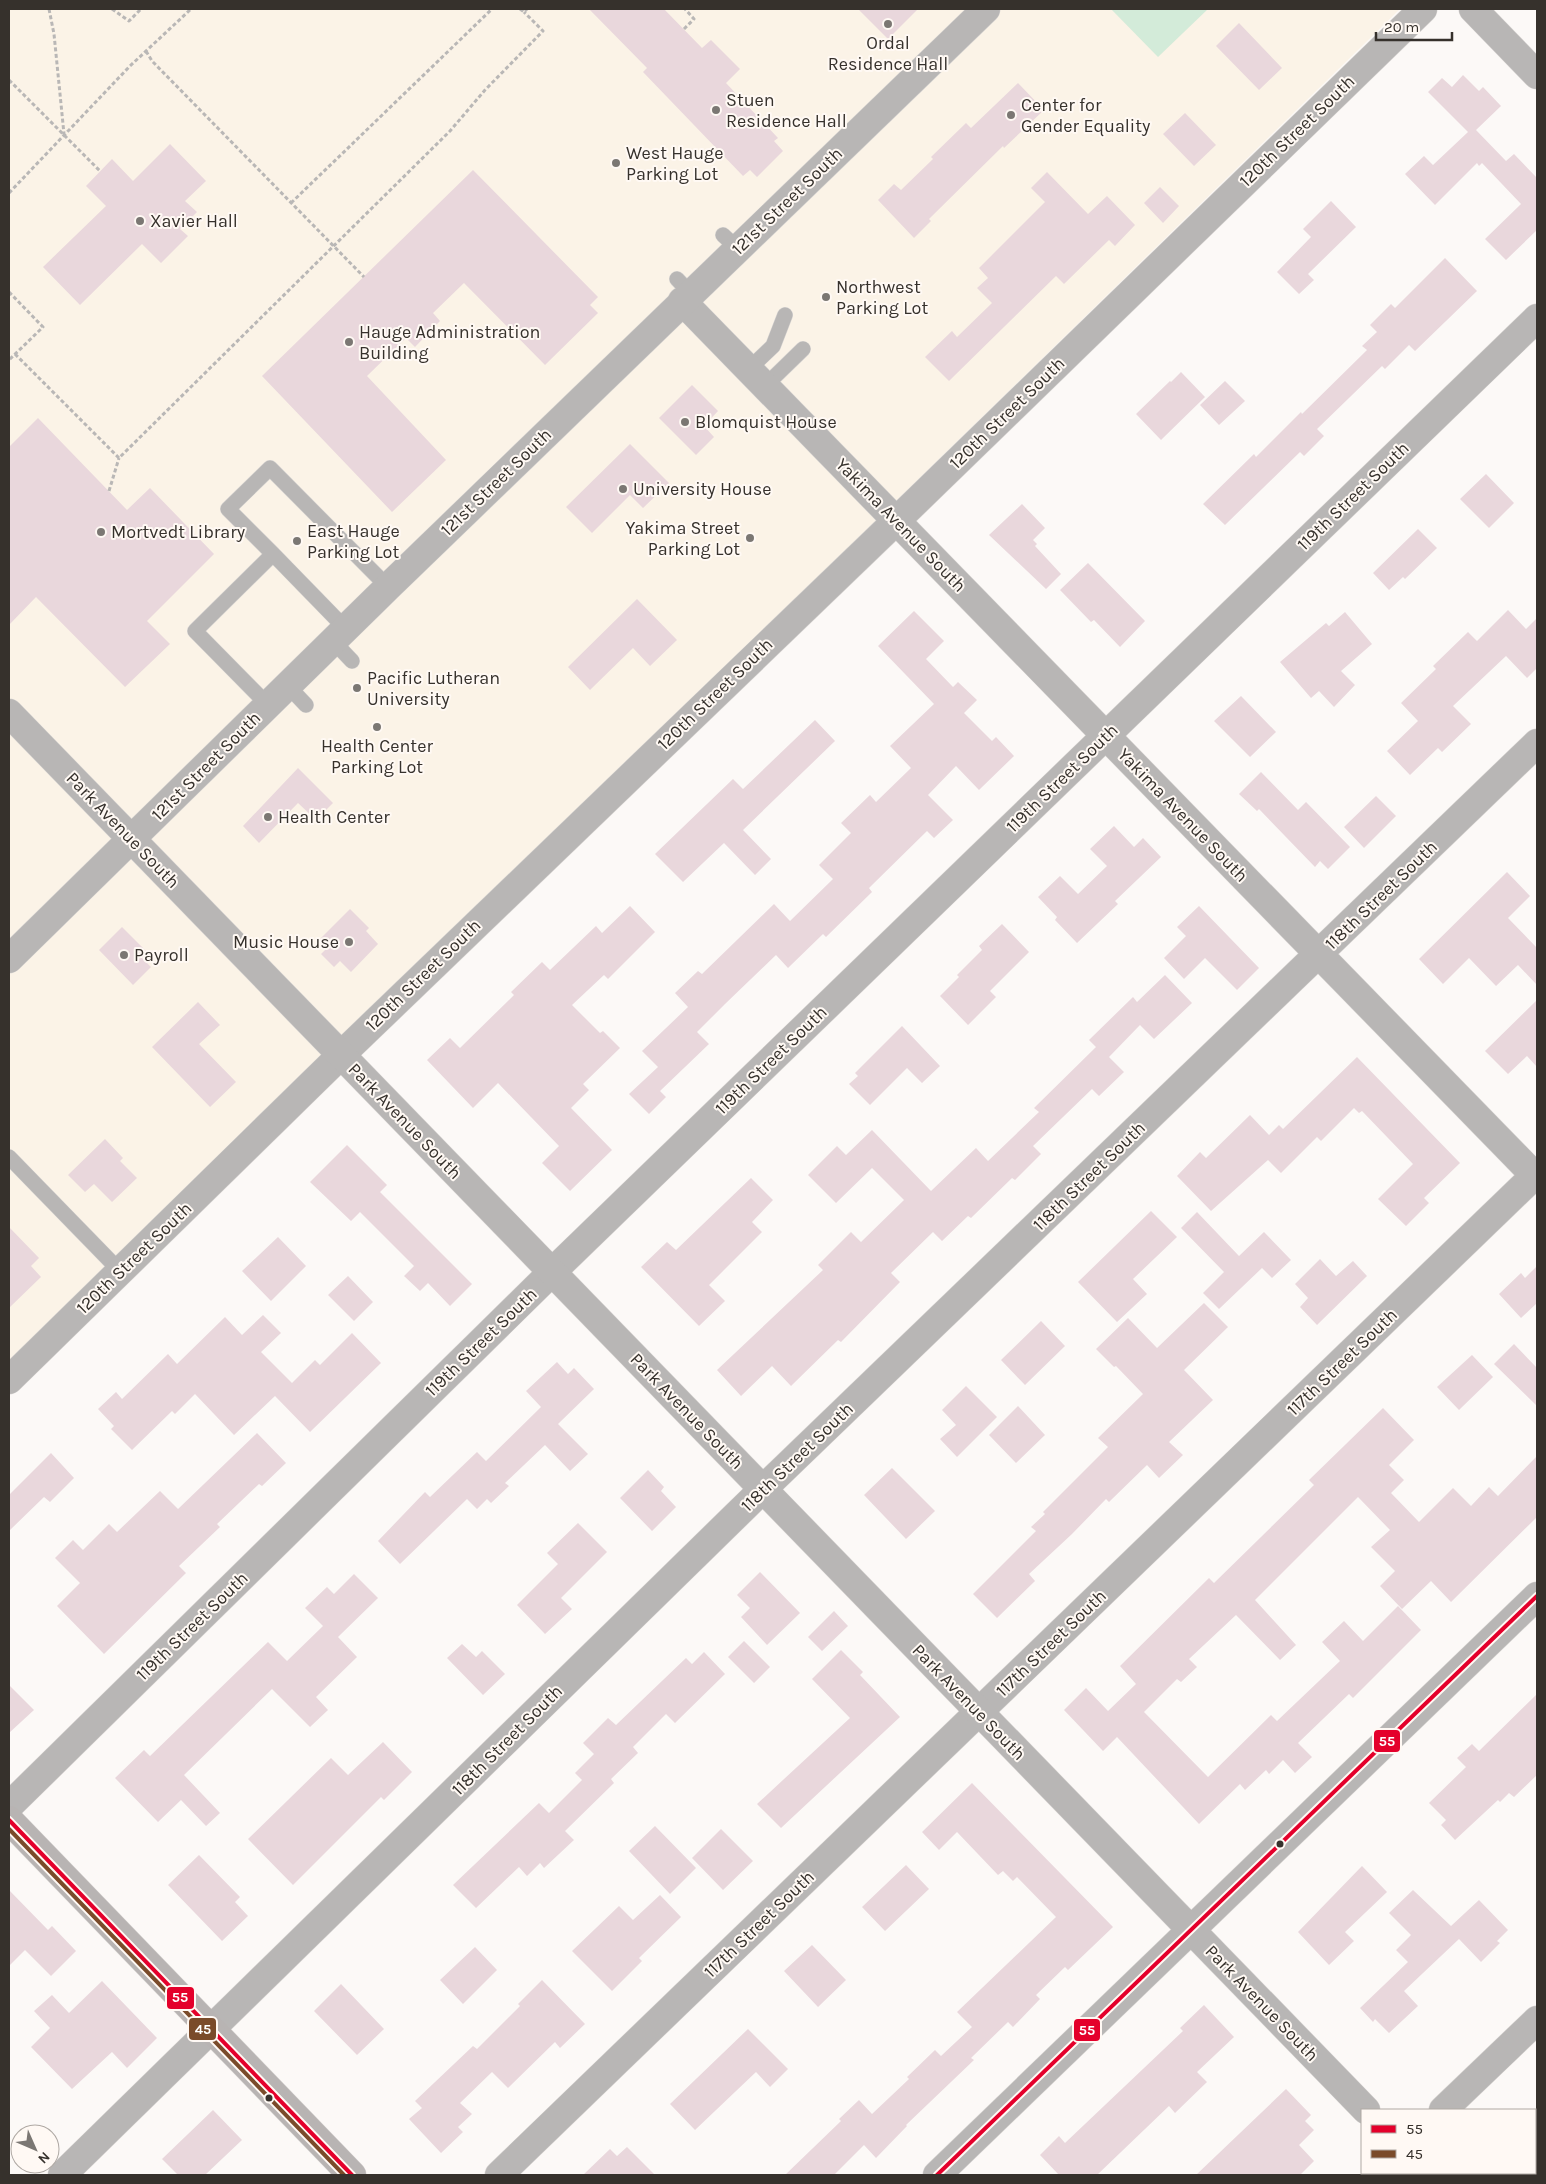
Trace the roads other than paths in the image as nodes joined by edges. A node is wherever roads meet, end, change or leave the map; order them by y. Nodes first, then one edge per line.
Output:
1 (986, 9) edge
2 (1422, 9) edge
3 (1472, 9) edge
4 (1537, 75) edge
5 (683, 291) junction
6 (785, 315) dead end
7 (1537, 318) edge
8 (803, 349) dead end
9 (757, 378) junction
10 (896, 521) junction
11 (273, 554) junction
12 (379, 577) junction
13 (339, 635) junction
14 (352, 661) dead end
15 (268, 705) junction
16 (9, 713) edge
17 (1106, 736) junction
18 (1537, 744) edge
19 (132, 840) junction
20 (1319, 954) junction
21 (9, 959) edge
22 (341, 1055) junction
23 (9, 1157) edge
24 (1536, 1176) edge
25 (120, 1271) junction
26 (552, 1272) junction
27 (9, 1380) edge
28 (763, 1489) junction
29 (1537, 1596) edge
30 (979, 1712) junction
31 (9, 1806) edge
32 (9, 1820) edge
33 (1190, 1930) junction
34 (1537, 2020) edge
35 (213, 2029) junction
36 (1365, 2109) edge
37 (1444, 2109) edge
38 (62, 2175) edge
39 (352, 2175) edge
40 (499, 2175) edge
41 (937, 2175) edge

1 - 5 street, 121st Street South
2 - 10 street, 120th Street South
3 - 4 street
5 - 9 street, Yakima Avenue South
5 - 12 street, 121st Street South
6 - 9 lane
7 - 17 street, 119th Street South
8 - 9 lane
9 - 10 street, Yakima Avenue South
10 - 17 street, Yakima Avenue South
10 - 22 street, 120th Street South
11 - 12 lane
11 - 13 lane
11 - 15 lane
12 - 13 street, 121st Street South
13 - 14 lane
13 - 15 street, 121st Street South
15 - 19 street, 121st Street South
16 - 19 street, Park Avenue South
17 - 20 street, Yakima Avenue South
17 - 26 street, 119th Street South
18 - 20 street, 118th Street South
19 - 21 street, 121st Street South
19 - 22 street, Park Avenue South
20 - 24 street, Yakima Avenue South
20 - 28 street, 118th Street South
22 - 25 street, 120th Street South
22 - 26 street, Park Avenue South
23 - 25 lane
24 - 30 street, 117th Street South
25 - 27 street, 120th Street South
26 - 28 street, Park Avenue South
26 - 31 street, 119th Street South
28 - 30 street, Park Avenue South
28 - 35 street, 118th Street South
29 - 33 street
30 - 33 street, Park Avenue South
30 - 40 street, 117th Street South
32 - 35 main road
33 - 36 street, Park Avenue South
33 - 41 street
34 - 37 street
35 - 38 street, 118th Street South
35 - 39 main road

